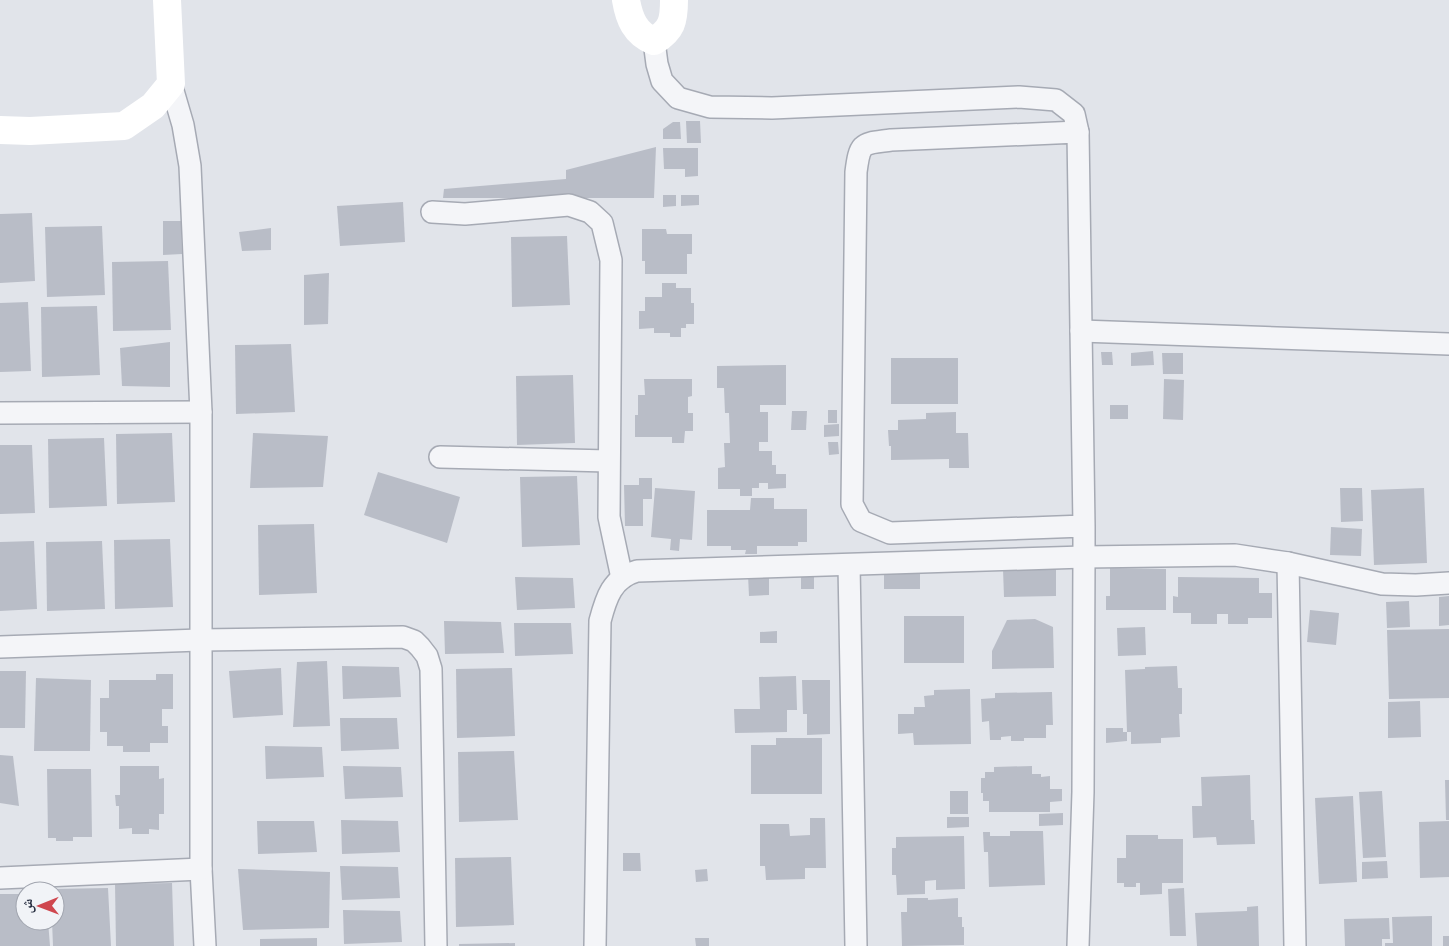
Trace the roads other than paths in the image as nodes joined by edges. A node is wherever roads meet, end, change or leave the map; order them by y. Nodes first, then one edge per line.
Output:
1 (167, 0) edge
2 (626, 0) edge
3 (674, 0) edge
4 (654, 41) junction
5 (172, 84) junction
6 (0, 130) edge
7 (1078, 132) junction
8 (432, 212) dead end
9 (1082, 331) junction
10 (1449, 344) edge
11 (201, 412) junction
12 (0, 413) edge
13 (440, 457) dead end
14 (608, 461) junction
15 (1084, 526) junction
16 (1084, 557) junction
17 (1288, 563) junction
18 (849, 565) junction
19 (622, 578) junction
20 (1449, 583) edge
21 (200, 640) junction
22 (0, 647) edge
23 (201, 870) junction
24 (0, 878) edge
25 (205, 946) edge
26 (436, 946) edge
27 (596, 946) edge
28 (856, 946) edge
29 (1078, 946) edge
30 (1295, 946) edge

1 - 5 main road
2 - 4 main road
3 - 4 main road
4 - 7 street
5 - 6 main road
5 - 11 street
7 - 9 street
7 - 15 street
8 - 14 street
9 - 10 street
9 - 15 street
11 - 12 street
11 - 21 street
13 - 14 street
14 - 19 street
15 - 16 street
16 - 17 street
16 - 18 street
16 - 29 street
17 - 20 street
17 - 30 street
18 - 19 street
18 - 28 street
19 - 27 street
21 - 22 street
21 - 23 street
21 - 26 street
23 - 24 street
23 - 25 street

